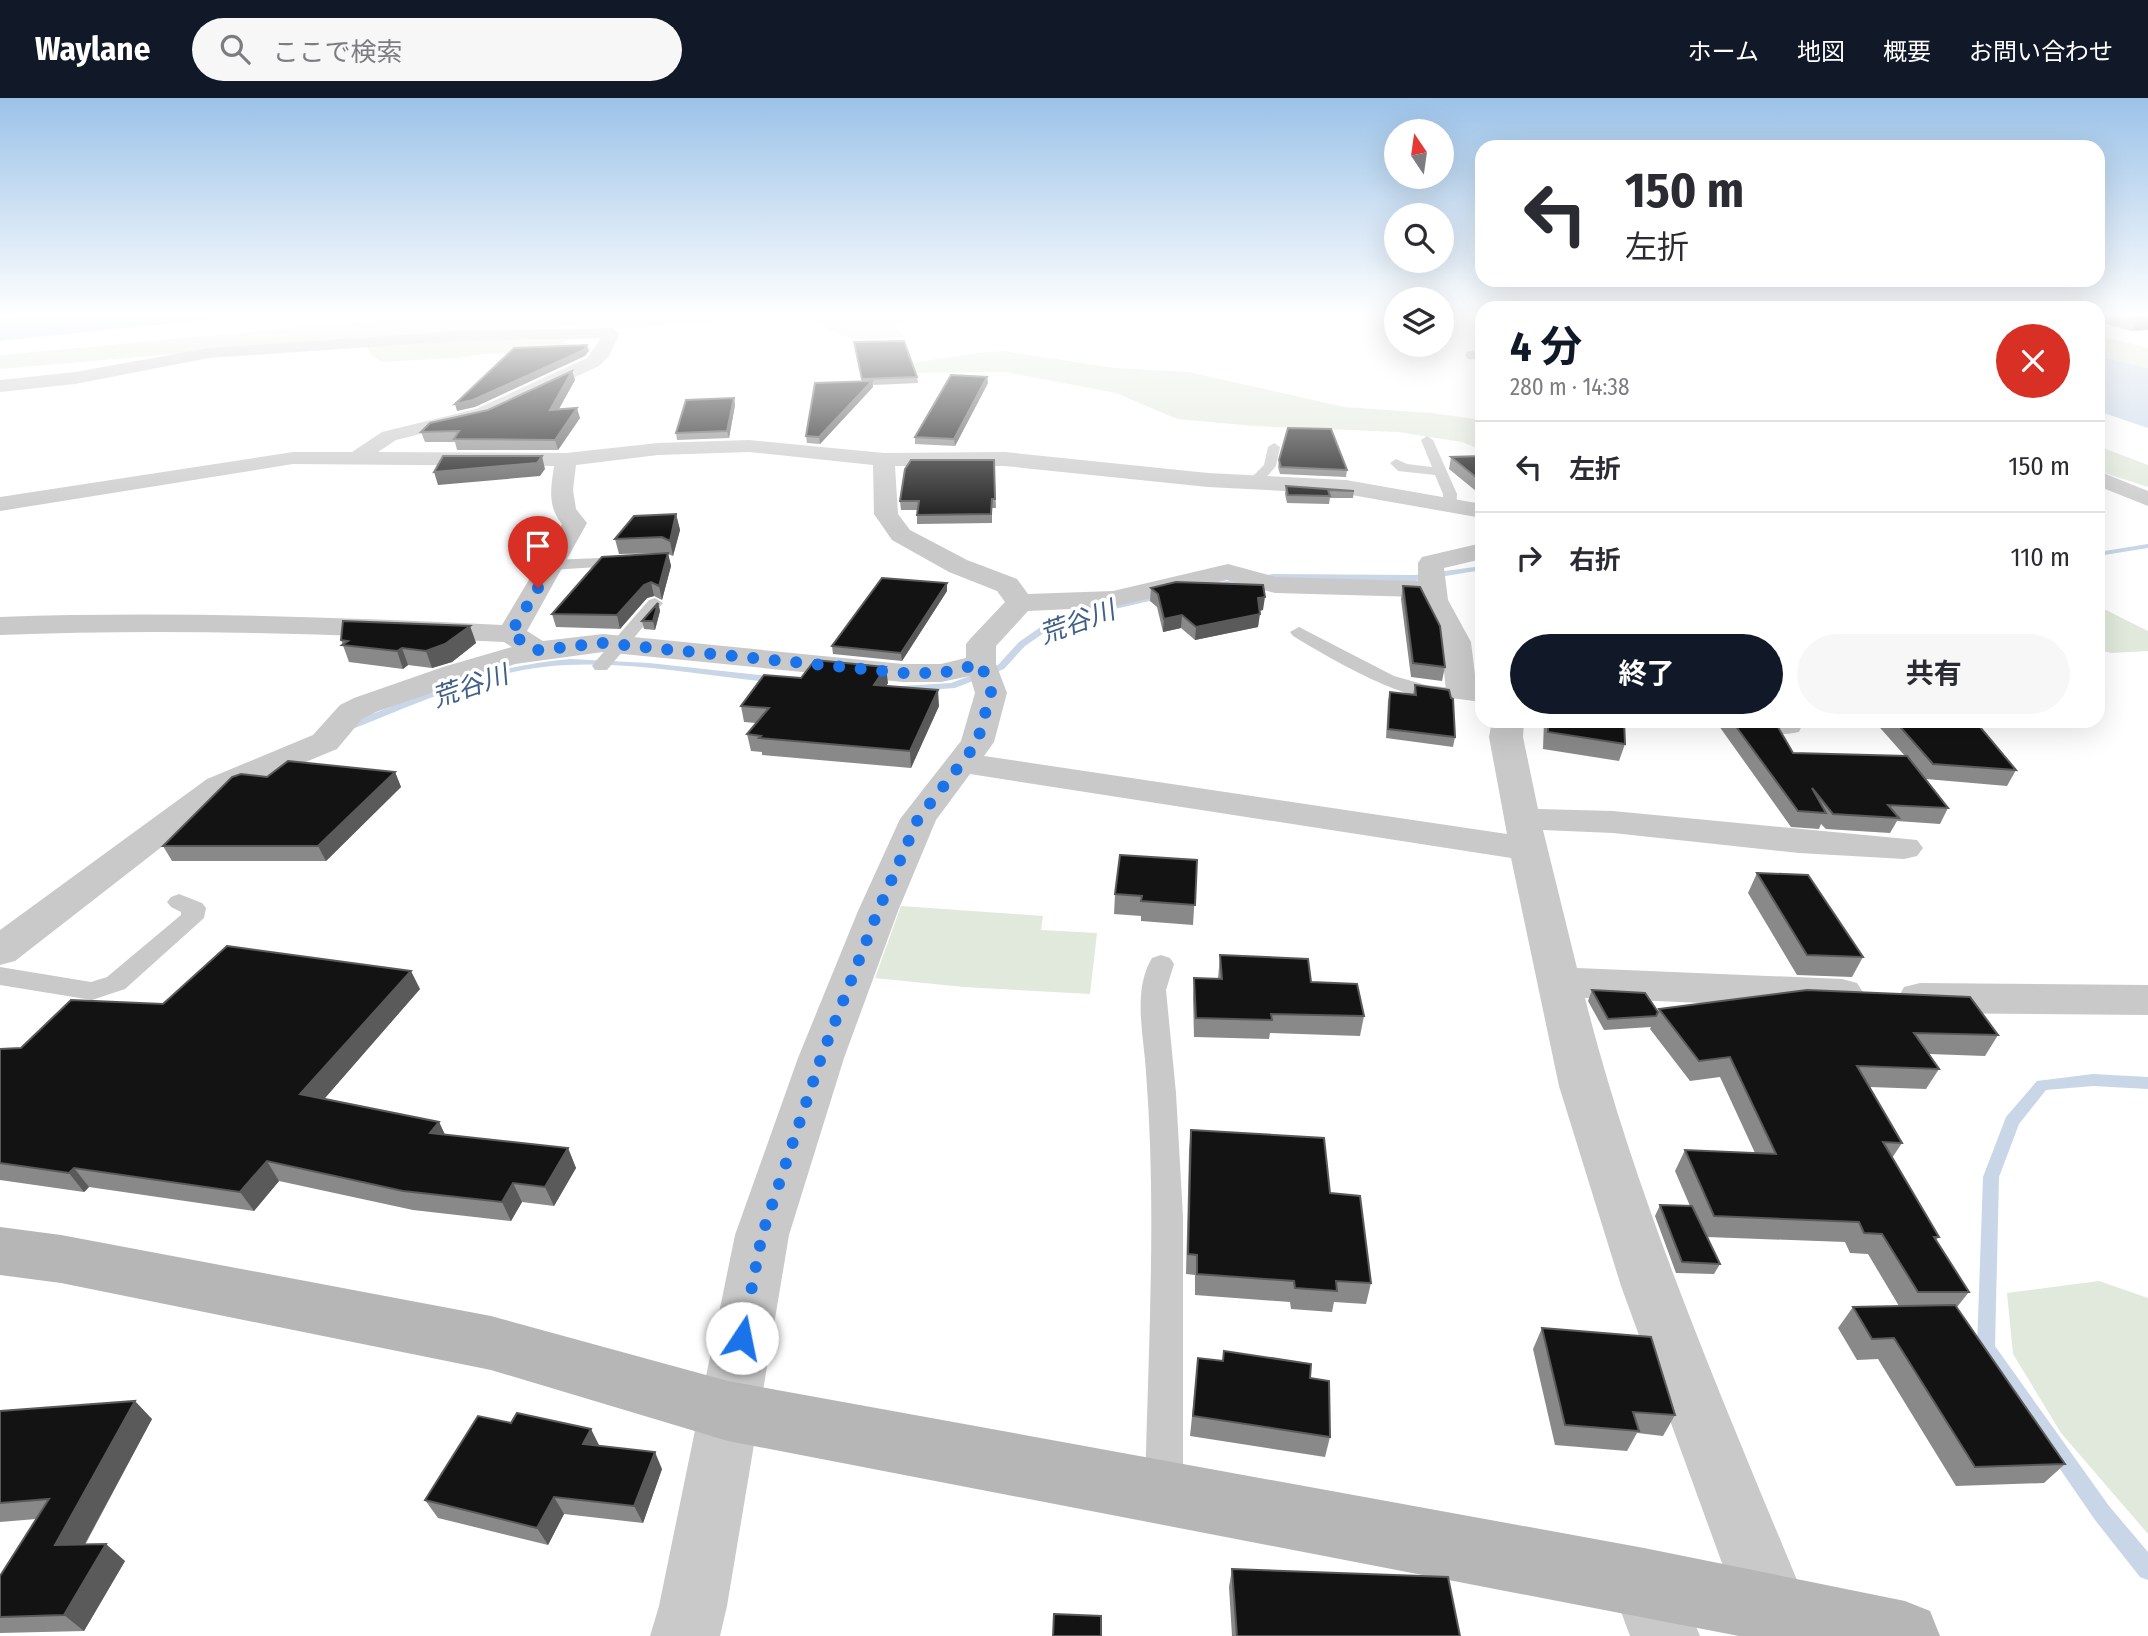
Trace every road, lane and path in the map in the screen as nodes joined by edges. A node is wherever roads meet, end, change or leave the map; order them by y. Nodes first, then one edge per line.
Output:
1 (537, 388) edge
2 (1427, 440) dead end
3 (1274, 447) dead end
4 (356, 457) junction
5 (566, 460) junction
6 (884, 460) junction
7 (1395, 463) dead end
8 (1440, 472) junction
9 (2105, 483) edge
10 (1253, 484) junction
11 (2148, 499) edge
12 (0, 504) edge
13 (1451, 505) junction
14 (1475, 510) edge
15 (1475, 553) edge
16 (640, 561) edge
17 (551, 565) junction
18 (1431, 589) junction
19 (655, 603) edge
20 (1020, 603) junction
21 (0, 626) edge
22 (1299, 632) dead end
23 (510, 634) junction
24 (623, 645) junction
25 (538, 650) junction
26 (981, 664) junction
27 (601, 666) dead end
28 (1472, 692) edge
29 (1507, 728) edge
30 (962, 762) junction
31 (1525, 834) junction
32 (1904, 848) dead end
33 (179, 902) dead end
34 (0, 951) edge
35 (1161, 964) dead end
36 (0, 976) edge
37 (1561, 982) junction
38 (2148, 1000) edge
39 (0, 1251) edge
40 (728, 1411) junction
41 (1164, 1493) junction
42 (1773, 1607) junction
43 (1655, 1609) edge
44 (685, 1636) edge
45 (1905, 1636) edge

1 - 4 street
2 - 8 lane
3 - 10 lane
4 - 5 street
4 - 12 street
5 - 6 street
5 - 17 street
6 - 10 street
6 - 20 street
7 - 8 lane
8 - 13 lane
9 - 11 street
10 - 13 street
13 - 14 street
15 - 18 street
16 - 17 lane
17 - 23 street
18 - 20 street
18 - 28 street
19 - 24 lane
20 - 26 street
21 - 23 street
22 - 28 lane
23 - 25 street
24 - 25 street
24 - 26 street
24 - 27 lane
25 - 34 street
26 - 30 street
29 - 31 street
30 - 31 street
30 - 40 street
31 - 32 street
31 - 37 street
33 - 36 lane
35 - 41 lane
37 - 38 street
37 - 42 street
39 - 40 street
40 - 41 street
40 - 44 street
41 - 43 street
42 - 43 street
42 - 45 street

